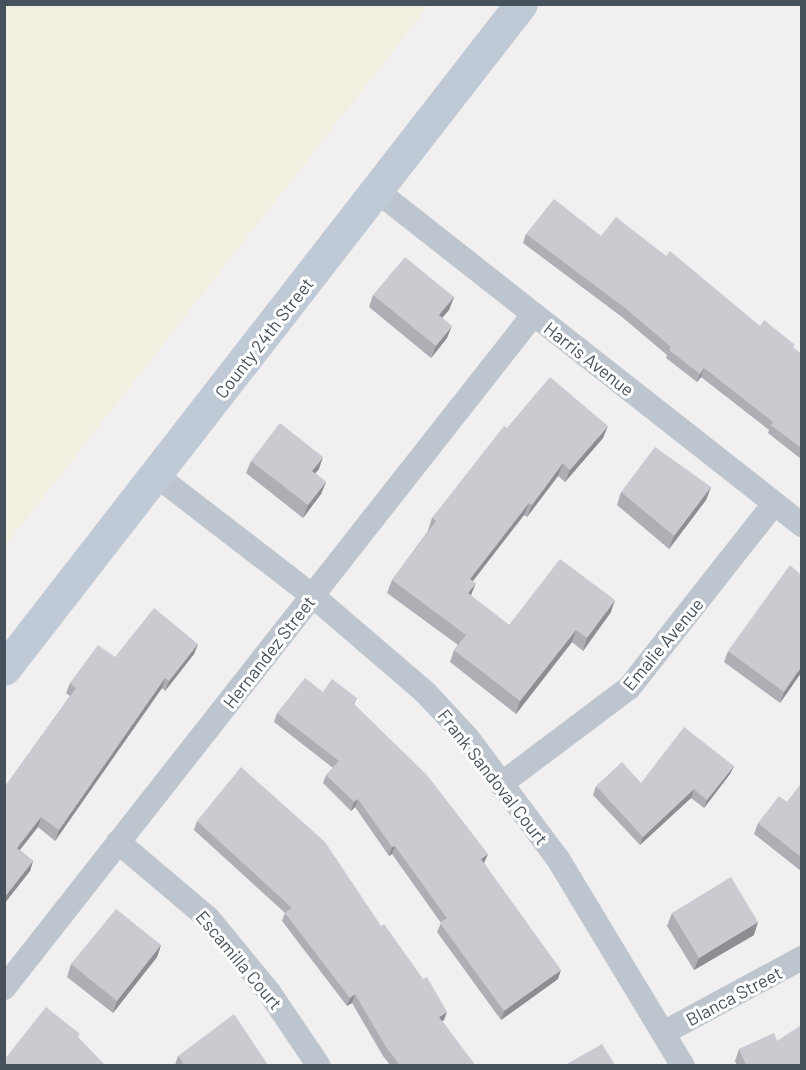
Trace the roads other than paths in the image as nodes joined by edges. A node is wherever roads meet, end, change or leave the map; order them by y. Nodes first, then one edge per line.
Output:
1 (521, 4) edge
2 (376, 191) junction
3 (533, 315) junction
4 (157, 476) junction
5 (774, 504) junction
6 (801, 525) edge
7 (313, 596) junction
8 (4, 669) edge
9 (501, 784) junction
10 (118, 842) junction
11 (801, 958) edge
12 (4, 988) edge
13 (665, 1032) junction
14 (319, 1065) edge
15 (683, 1065) edge

1 - 2 main road, County 24th Street
2 - 3 street, Harris Avenue
2 - 4 main road, County 24th Street
3 - 5 street, Harris Avenue
3 - 7 street, Hernandez Street
4 - 7 street, Frank Sandoval Court
4 - 8 main road, County 24th Street
5 - 6 street, Harris Avenue
5 - 9 street, Emalie Avenue
7 - 9 street, Frank Sandoval Court
7 - 10 street, Hernandez Street
9 - 13 street, Frank Sandoval Court
10 - 12 street, Hernandez Street
10 - 14 street, Escamilla Court
11 - 13 street, Blanca Street
13 - 15 street, Frank Sandoval Court

